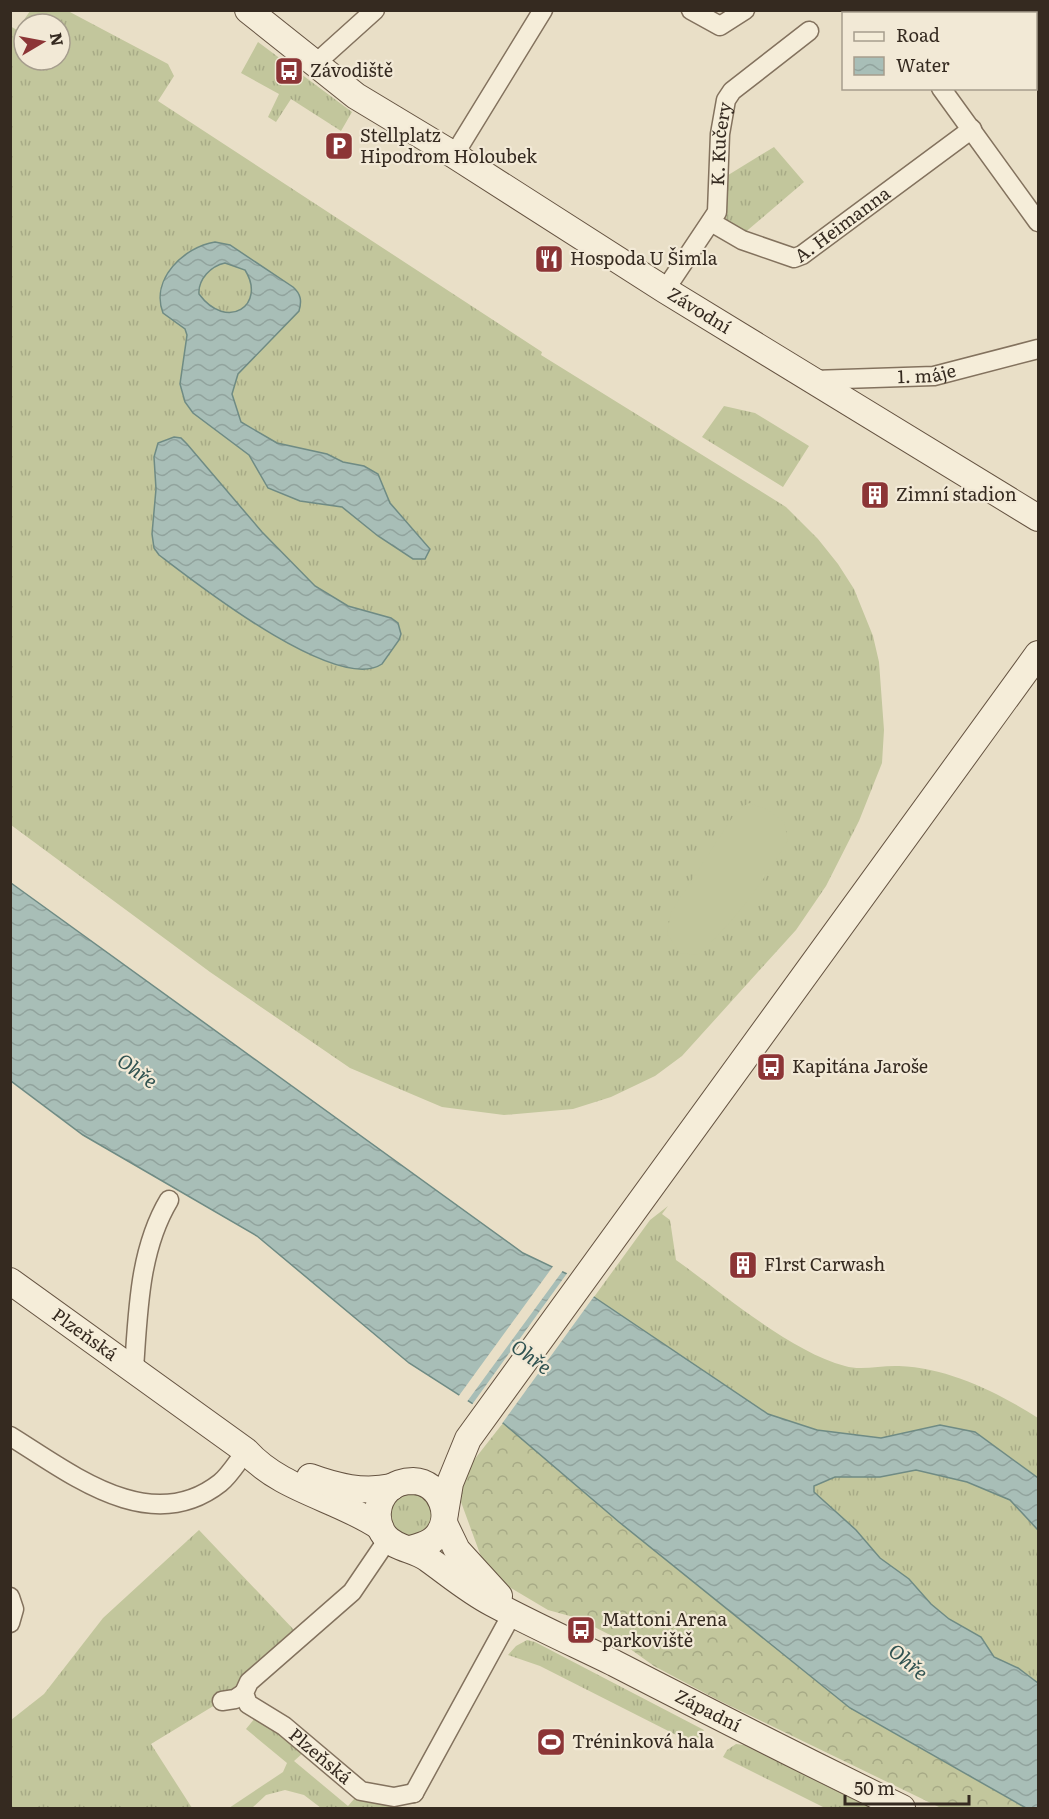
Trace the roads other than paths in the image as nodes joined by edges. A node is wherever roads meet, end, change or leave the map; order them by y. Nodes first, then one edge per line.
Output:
1 (375, 10) edge
2 (543, 10) edge
3 (691, 10) edge
4 (745, 10) edge
5 (248, 11) edge
6 (809, 31) dead end
7 (315, 64) junction
8 (943, 90) edge
9 (972, 129) junction
10 (454, 155) junction
11 (711, 222) junction
12 (1038, 222) edge
13 (665, 290) junction
14 (1038, 349) edge
15 (812, 380) junction
16 (1038, 518) edge
17 (1038, 654) edge
18 (169, 1200) dead end
19 (10, 1281) edge
20 (134, 1369) junction
21 (10, 1436) edge
22 (468, 1439) junction
23 (246, 1451) junction
24 (401, 1484) junction
25 (444, 1518) junction
26 (384, 1533) junction
27 (411, 1550) junction
28 (10, 1597) edge
29 (513, 1612) junction
30 (10, 1623) edge
31 (244, 1693) junction
32 (222, 1701) dead end
33 (415, 1801) edge
34 (902, 1809) edge

1 - 7 street
2 - 10 street
3 - 4 street
5 - 7 street, Závodní
6 - 11 street, K. Kučery
7 - 10 street, Závodní
8 - 9 street
9 - 11 street, A. Heimanna
9 - 12 street
10 - 13 street, Závodní
11 - 13 street
13 - 15 street, Závodní
14 - 15 street, 1. máje
15 - 16 street, Závodní
17 - 22 street
18 - 20 street
19 - 20 street, Plzeňská
20 - 23 street, Plzeňská
21 - 23 street
22 - 24 street
22 - 25 street
23 - 24 street, Plzeňská
23 - 26 street, Plzeňská
24 - 25 street
24 - 26 street
25 - 27 street
25 - 29 street, Západní
26 - 27 street
26 - 31 street
27 - 29 street, Západní
28 - 30 street
29 - 33 street, Plzeňská
29 - 34 street, Západní
31 - 32 street
31 - 33 street, Plzeňská

